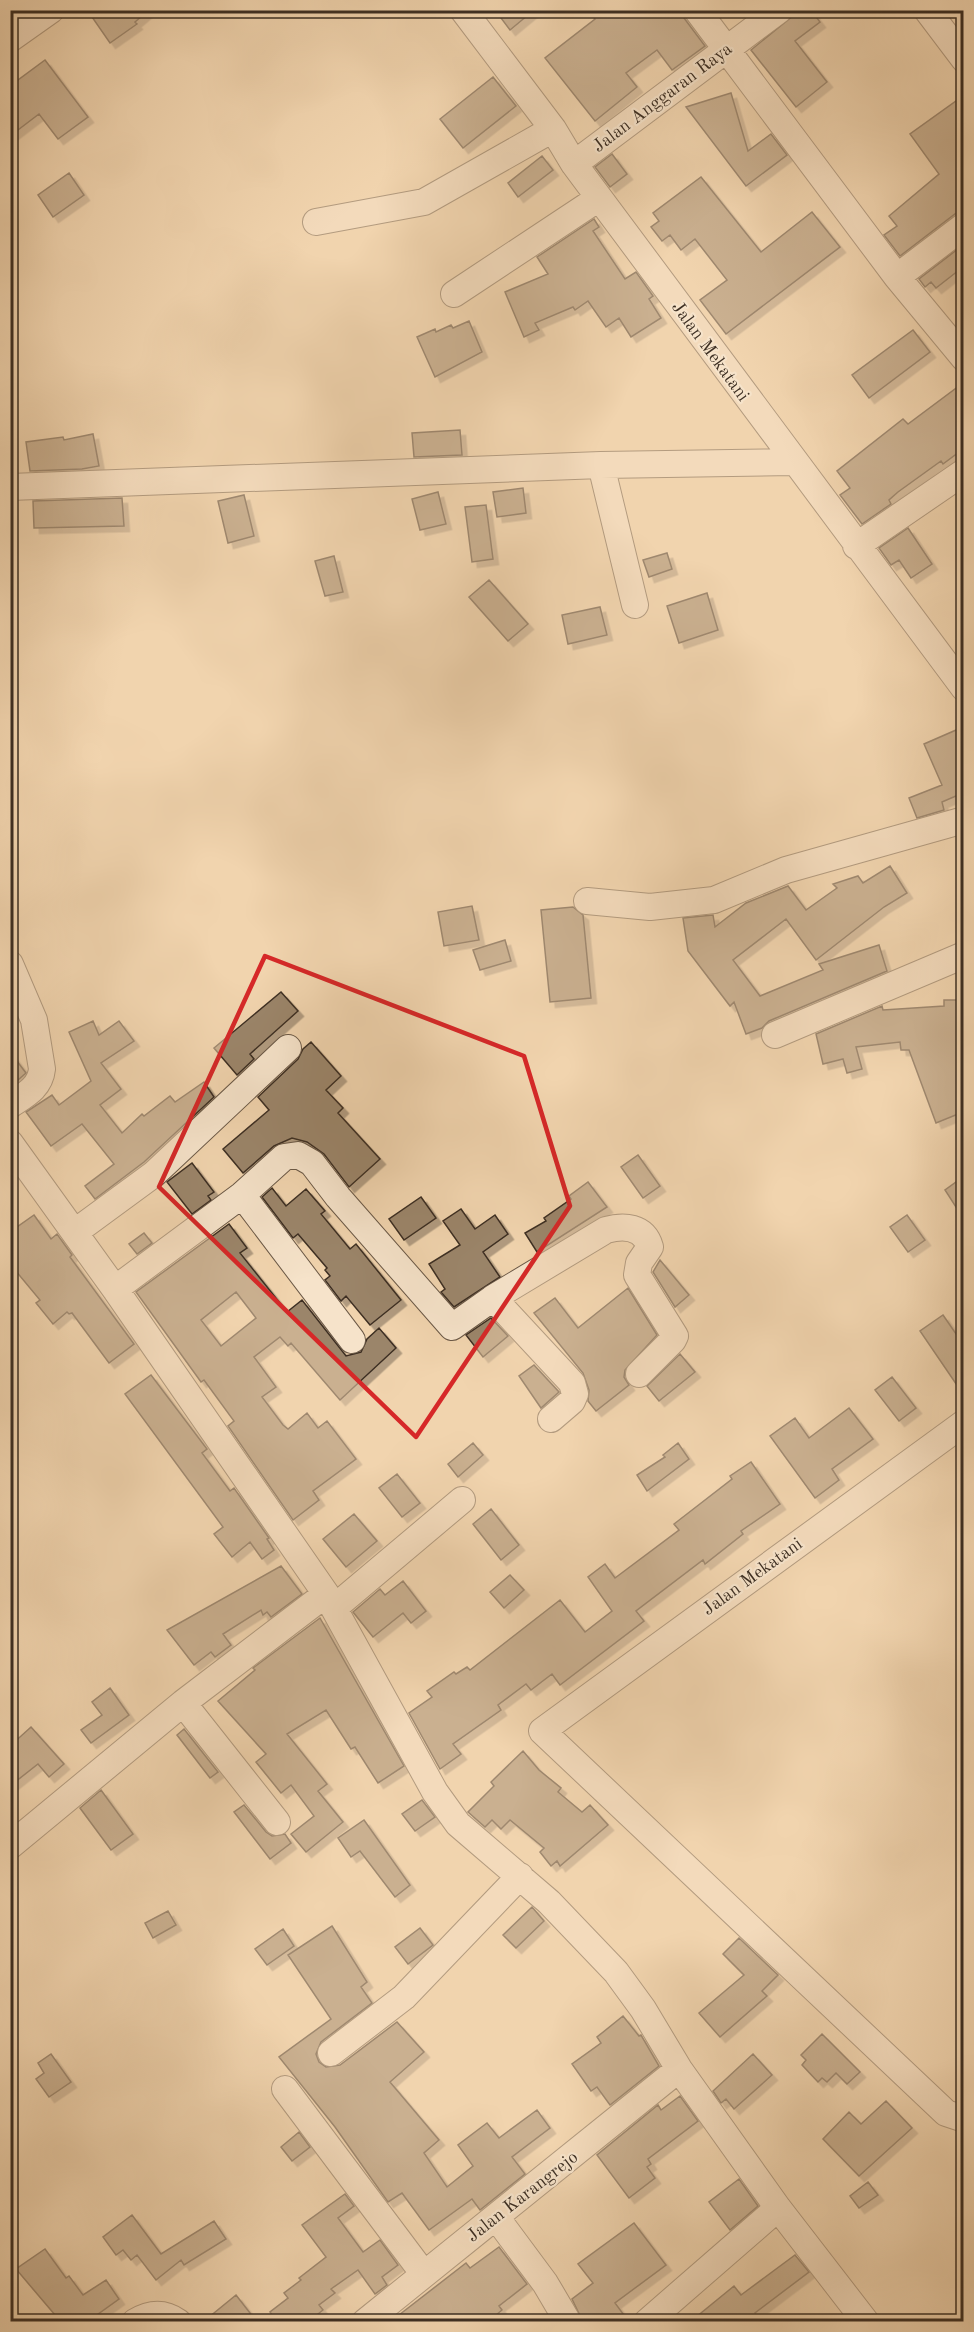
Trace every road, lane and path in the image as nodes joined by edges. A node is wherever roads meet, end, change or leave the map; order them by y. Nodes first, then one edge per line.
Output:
1 (51, 10) edge
2 (463, 10) edge
3 (697, 10) edge
4 (779, 10) edge
5 (927, 10) edge
6 (10, 39) edge
7 (725, 50) junction
8 (963, 59) edge
9 (553, 129) junction
10 (574, 164) junction
11 (599, 198) junction
12 (316, 222) dead end
13 (963, 226) edge
14 (897, 277) junction
15 (454, 294) dead end
16 (963, 358) edge
17 (793, 462) junction
18 (601, 465) junction
19 (963, 472) edge
20 (10, 487) edge
21 (856, 546) junction
22 (635, 605) dead end
23 (963, 688) edge
24 (963, 820) edge
25 (587, 901) dead end
26 (963, 955) edge
27 (10, 964) edge
28 (775, 1035) dead end
29 (288, 1048) dead end
30 (10, 1105) edge
31 (10, 1143) edge
32 (243, 1196) junction
33 (75, 1232) junction
34 (115, 1289) junction
35 (493, 1298) junction
36 (352, 1341) dead end
37 (639, 1374) dead end
38 (551, 1419) dead end
39 (963, 1423) edge
40 (462, 1500) dead end
41 (331, 1601) junction
42 (183, 1703) junction
43 (277, 1822) dead end
44 (10, 1846) edge
45 (520, 1876) junction
46 (331, 2053) dead end
47 (679, 2069) junction
48 (285, 2089) dead end
49 (963, 2119) edge
50 (778, 2208) junction
51 (496, 2217) junction
52 (423, 2273) junction
53 (135, 2322) edge
54 (178, 2322) edge
55 (365, 2322) edge
56 (568, 2322) edge
57 (647, 2322) edge
58 (866, 2322) edge

1 - 6 street
2 - 9 street, Jalan Mekatani
3 - 7 street
4 - 7 street, Jalan Anggaran Raya
5 - 8 street
7 - 10 street, Jalan Anggaran Raya
7 - 14 street
9 - 10 street, Jalan Mekatani
9 - 12 street
10 - 11 street, Jalan Mekatani
11 - 15 street
11 - 17 street, Jalan Mekatani
13 - 14 street
14 - 16 street
17 - 18 street
17 - 21 street, Jalan Mekatani
18 - 20 street
18 - 22 street
19 - 21 street
21 - 23 street, Jalan Mekatani
24 - 25 street
26 - 28 street
27 - 30 street
29 - 33 street
31 - 33 street
32 - 34 street
32 - 35 street
32 - 36 street
33 - 34 street
34 - 41 street
35 - 37 street
35 - 38 street
39 - 49 street, Jalan Mekatani
40 - 41 street
41 - 42 street
41 - 45 street
42 - 43 street
42 - 44 street
45 - 46 street
45 - 47 street
47 - 50 street
47 - 51 street, Jalan Karangrejo
48 - 52 street
50 - 57 street
50 - 58 street
51 - 52 street, Jalan Karangrejo
51 - 56 street
52 - 55 street, Jalan Karangrejo
53 - 54 street

